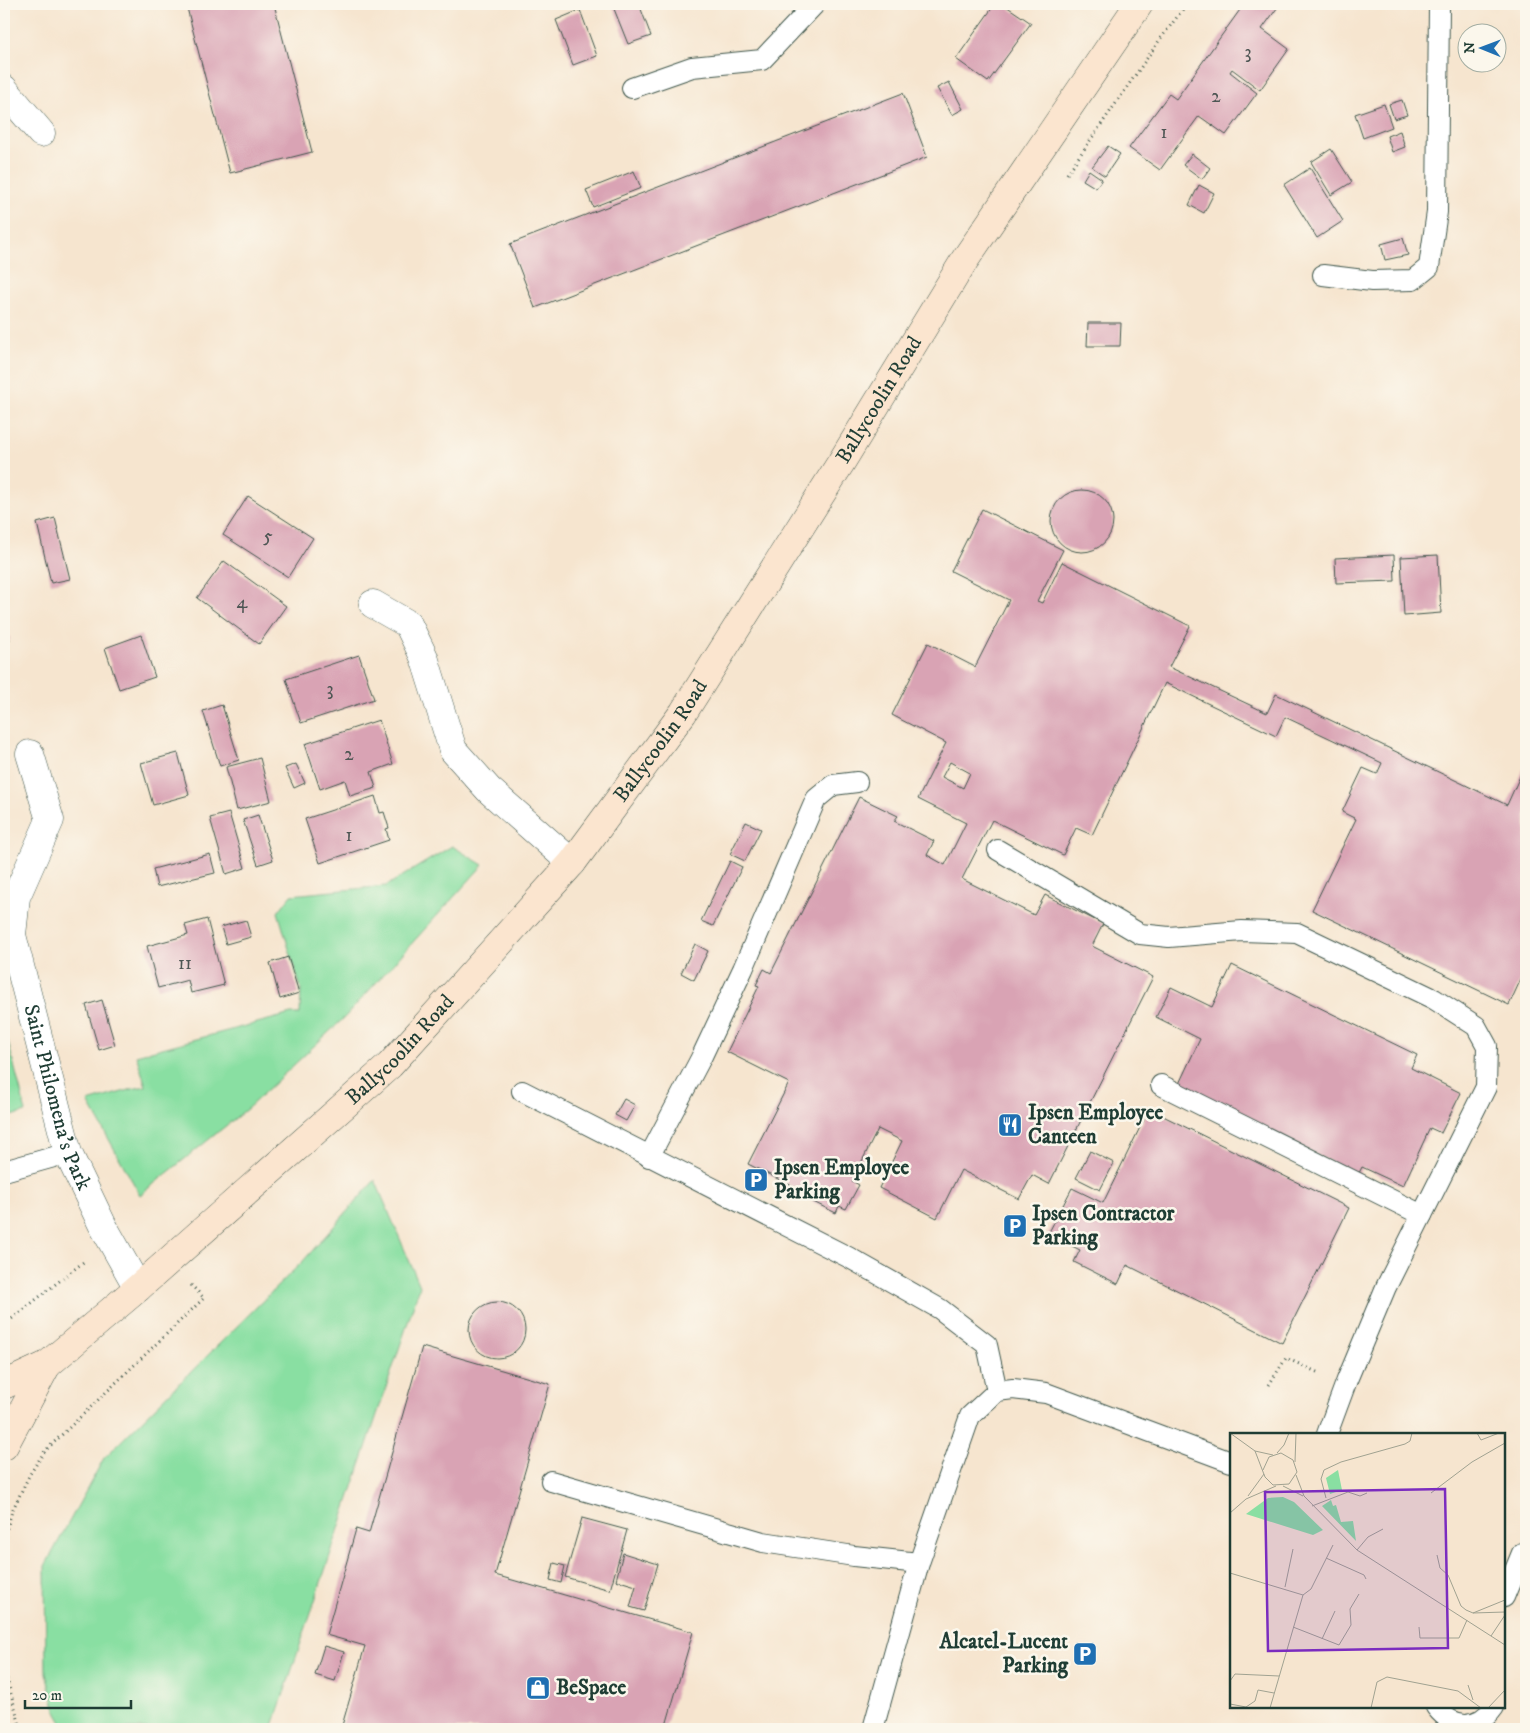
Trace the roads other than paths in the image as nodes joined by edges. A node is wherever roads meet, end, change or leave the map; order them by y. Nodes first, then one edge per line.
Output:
1 (815, 4) edge
2 (1139, 4) edge
3 (1439, 4) edge
4 (632, 88) dead end
5 (4, 89) edge
6 (41, 134) dead end
7 (1324, 275) dead end
8 (373, 604) dead end
9 (30, 754) dead end
10 (857, 782) dead end
11 (998, 850) dead end
12 (572, 863) junction
13 (1161, 1085) dead end
14 (522, 1091) dead end
15 (68, 1153) junction
16 (649, 1157) junction
17 (4, 1171) edge
18 (1422, 1215) junction
19 (138, 1288) junction
20 (47, 1365) junction
21 (4, 1385) edge
22 (997, 1391) junction
23 (1327, 1433) edge
24 (4, 1446) edge
25 (1230, 1462) edge
26 (551, 1481) dead end
27 (1517, 1552) edge
28 (919, 1562) junction
29 (1505, 1594) edge
30 (1437, 1708) edge
31 (1493, 1708) edge
32 (873, 1729) edge

1 - 4 lane
2 - 12 main road, Ballycoolin Road
3 - 7 lane
5 - 6 street
8 - 12 street
9 - 15 street, Saint Philomena's Park
10 - 16 lane
11 - 18 lane
12 - 19 main road, Ballycoolin Road
13 - 18 lane
14 - 16 lane
15 - 17 lane
15 - 19 street, Saint Philomena's Park
16 - 22 lane
18 - 23 lane
19 - 20 main road, Ballycoolin Road
20 - 21 main road, Ballycoolin Road
20 - 24 main road, Ballycoolin Road
22 - 25 lane
22 - 28 lane
26 - 28 lane
27 - 29 lane
28 - 32 lane
30 - 31 lane

